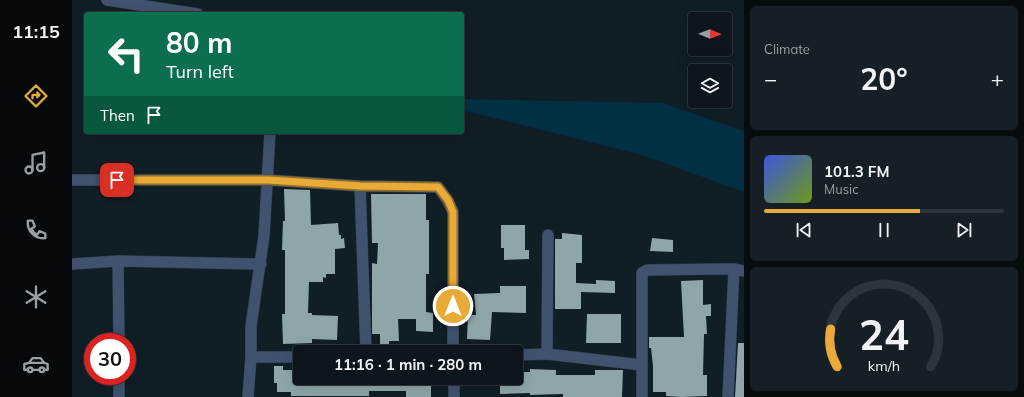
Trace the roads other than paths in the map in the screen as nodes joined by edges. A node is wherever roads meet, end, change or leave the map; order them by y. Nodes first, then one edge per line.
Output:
1 (107, 0) edge
2 (185, 12) edge
3 (270, 134) edge
4 (72, 180) edge
5 (268, 180) junction
6 (360, 186) junction
7 (548, 235) dead end
8 (118, 261) junction
9 (72, 264) edge
10 (261, 264) junction
11 (739, 270) edge
12 (119, 333) edge
13 (366, 345) edge
14 (453, 345) edge
15 (523, 354) edge
16 (547, 354) junction
17 (252, 357) junction
18 (293, 357) edge
19 (642, 365) junction
20 (119, 385) edge
21 (454, 385) edge
22 (119, 397) edge
23 (248, 397) edge
24 (454, 397) edge
25 (642, 397) edge
26 (728, 397) edge

1 - 2 street
3 - 5 street
4 - 5 street
5 - 6 street
5 - 10 street
6 - 13 street
6 - 14 street
7 - 16 street
8 - 9 street
8 - 10 street
8 - 12 street
10 - 17 street
11 - 19 street
11 - 26 street
15 - 16 street
16 - 19 street
17 - 18 street
17 - 23 street
19 - 25 street
20 - 22 street
21 - 24 street

